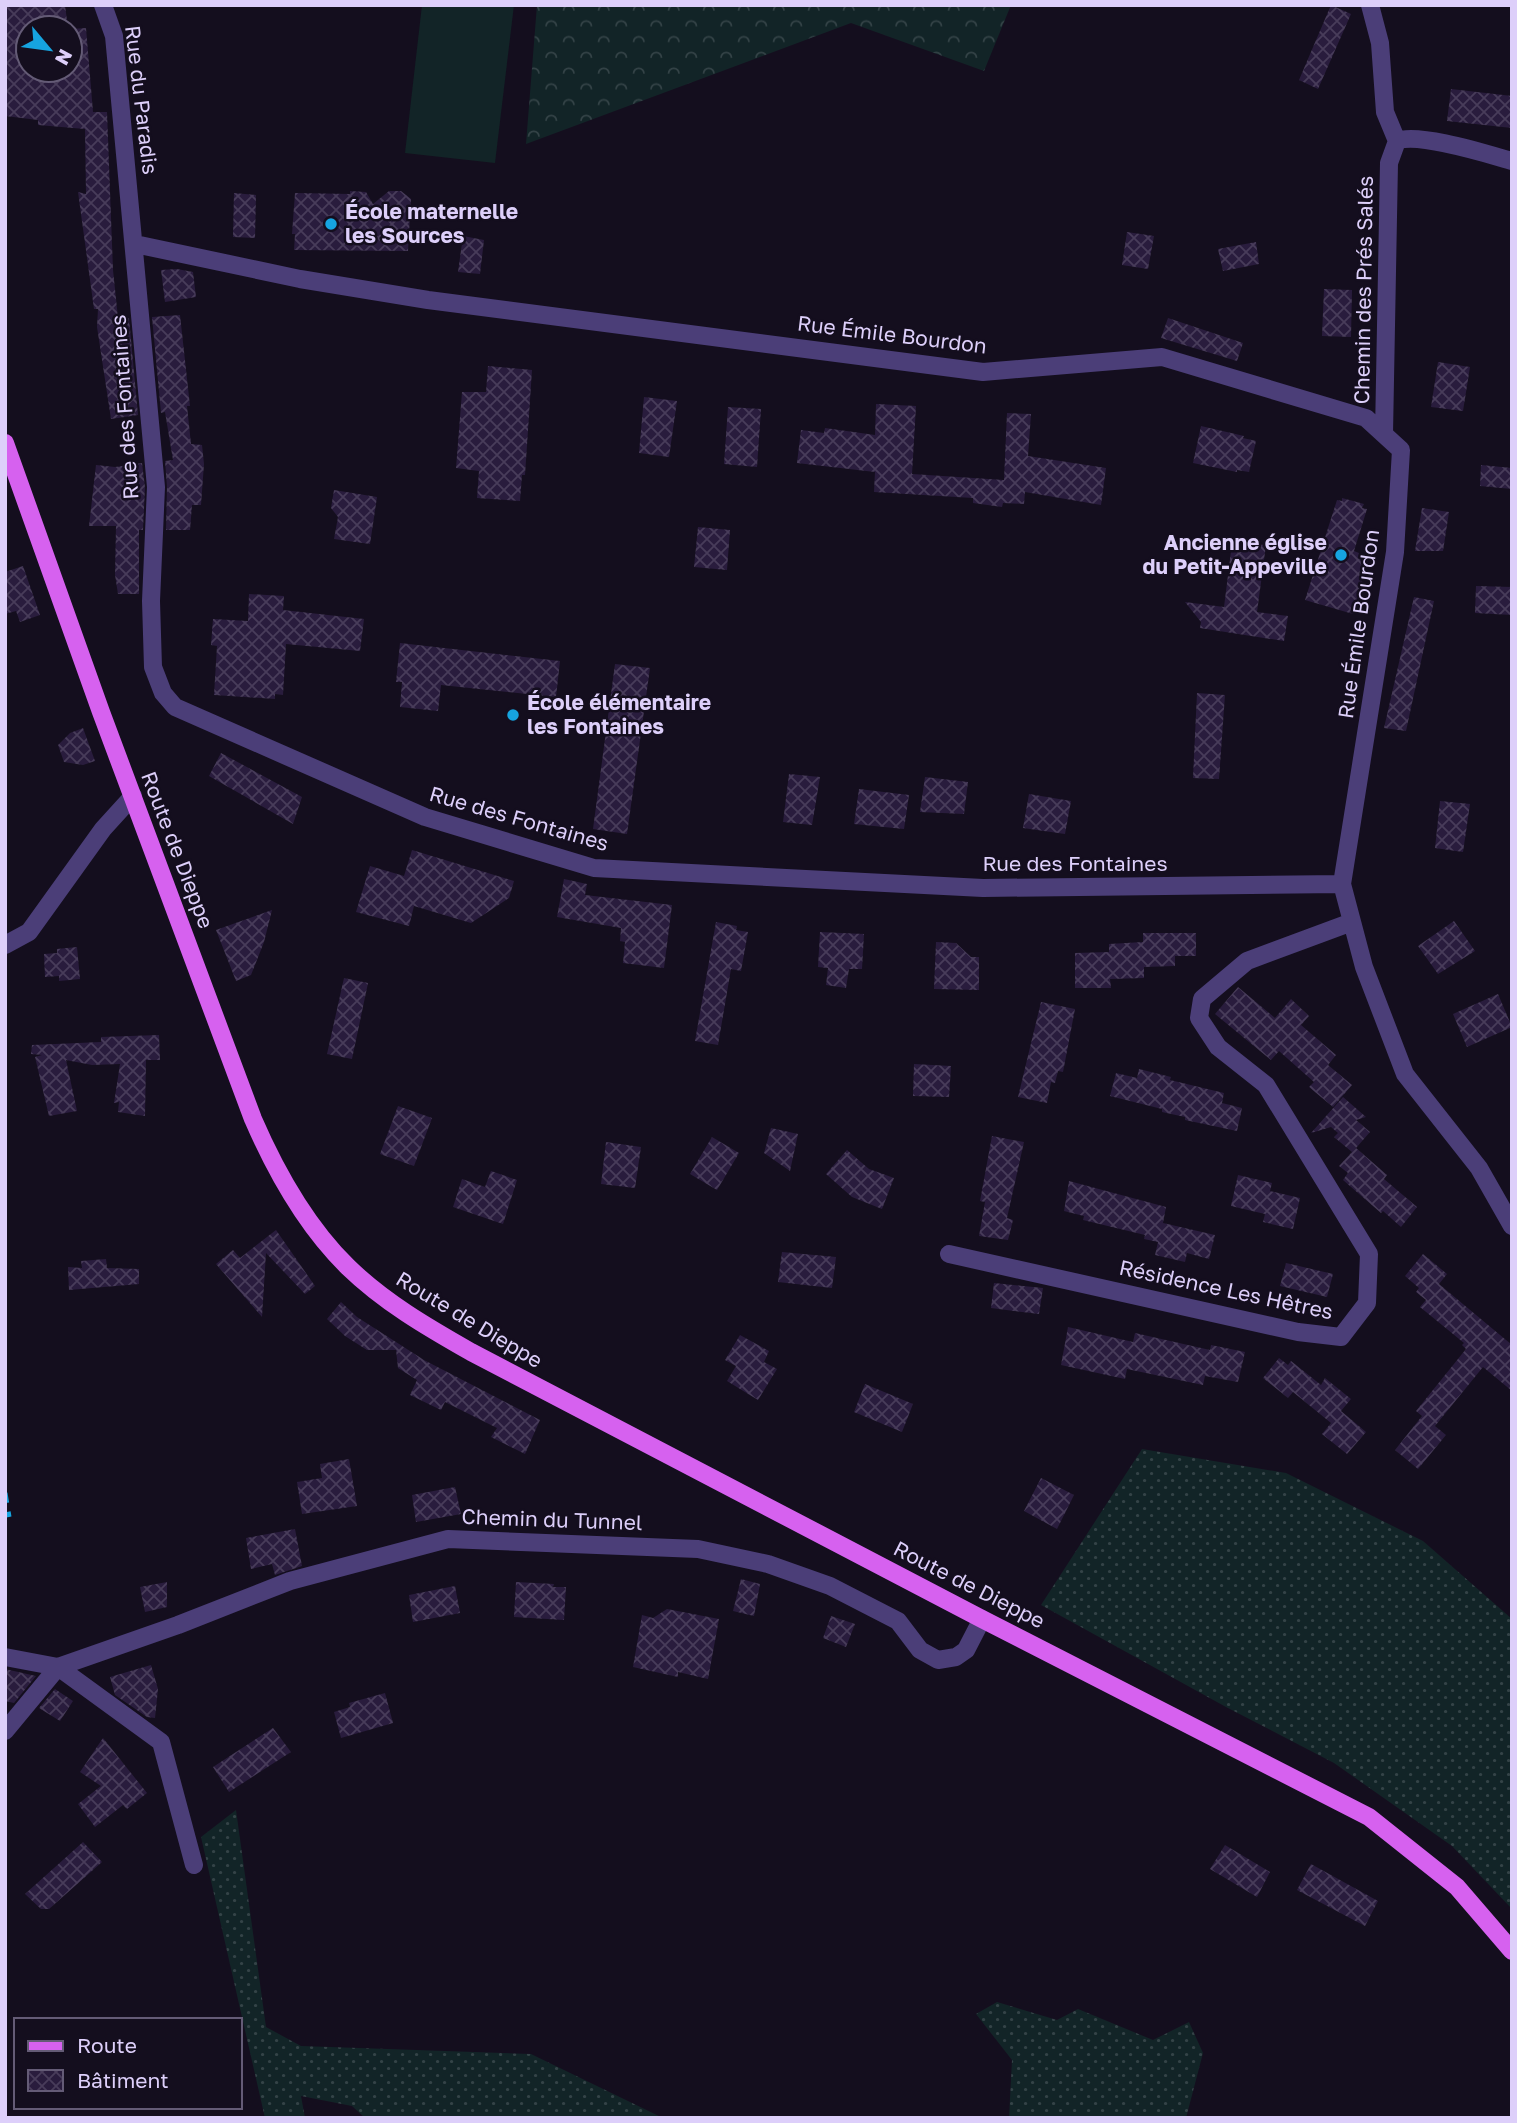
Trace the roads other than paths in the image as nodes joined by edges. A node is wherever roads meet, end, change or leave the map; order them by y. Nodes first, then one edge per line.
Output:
1 (103, 5) edge
2 (1370, 5) edge
3 (1397, 141) junction
4 (1512, 161) edge
5 (135, 244) junction
6 (1384, 434) junction
7 (5, 443) edge
8 (133, 796) junction
9 (1342, 884) junction
10 (1352, 922) junction
11 (5, 945) edge
12 (1512, 1226) edge
13 (949, 1254) dead end
14 (982, 1619) junction
15 (5, 1657) edge
16 (58, 1667) junction
17 (5, 1731) edge
18 (194, 1865) dead end
19 (1512, 1951) edge

1 - 5 street, Rue du Paradis
2 - 3 street
3 - 4 street
3 - 6 street, Chemin des Prés Salés
5 - 6 street, Rue Émile Bourdon
5 - 9 street, Rue des Fontaines
6 - 9 street, Rue Émile Bourdon
7 - 8 main road, Route de Dieppe
8 - 11 street
8 - 14 main road, Route de Dieppe
9 - 10 street
10 - 12 street
10 - 13 street, Résidence Les Hêtres
14 - 16 street, Chemin du Tunnel
14 - 19 main road, Route de Dieppe
15 - 16 street, Chemin du Tunnel
16 - 17 street
16 - 18 street

